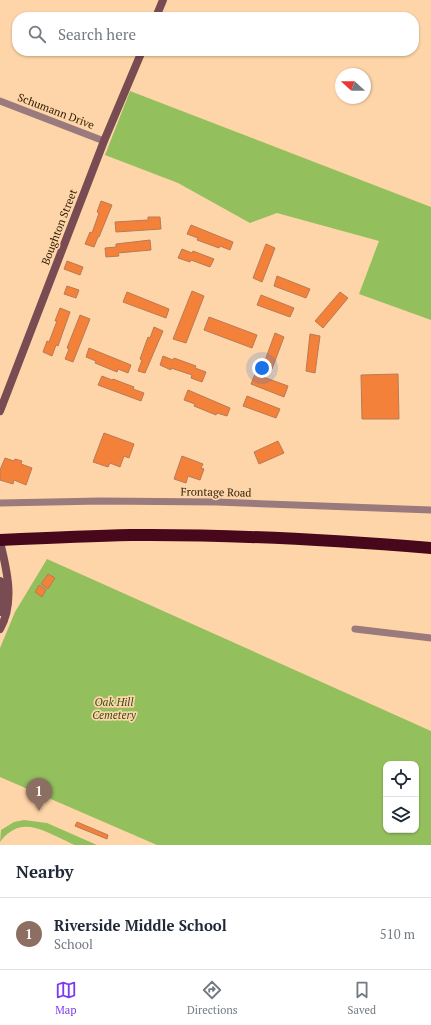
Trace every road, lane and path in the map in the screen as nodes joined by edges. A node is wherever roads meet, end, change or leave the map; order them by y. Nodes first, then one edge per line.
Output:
1 (163, 0) edge
2 (158, 12) edge
3 (140, 56) edge
4 (0, 101) edge
5 (104, 141) junction
6 (0, 411) edge
7 (0, 503) edge
8 (431, 510) edge
9 (2, 541) edge
10 (431, 548) edge
11 (0, 580) edge
12 (0, 612) edge
13 (0, 629) edge
14 (355, 629) dead end
15 (431, 638) edge

1 - 2 street
3 - 5 street, Boughton Street
4 - 5 street, Schumann Drive
5 - 6 street, Boughton Street
7 - 8 street, Frontage Road
9 - 10 highway
9 - 13 street
11 - 12 street
14 - 15 street

